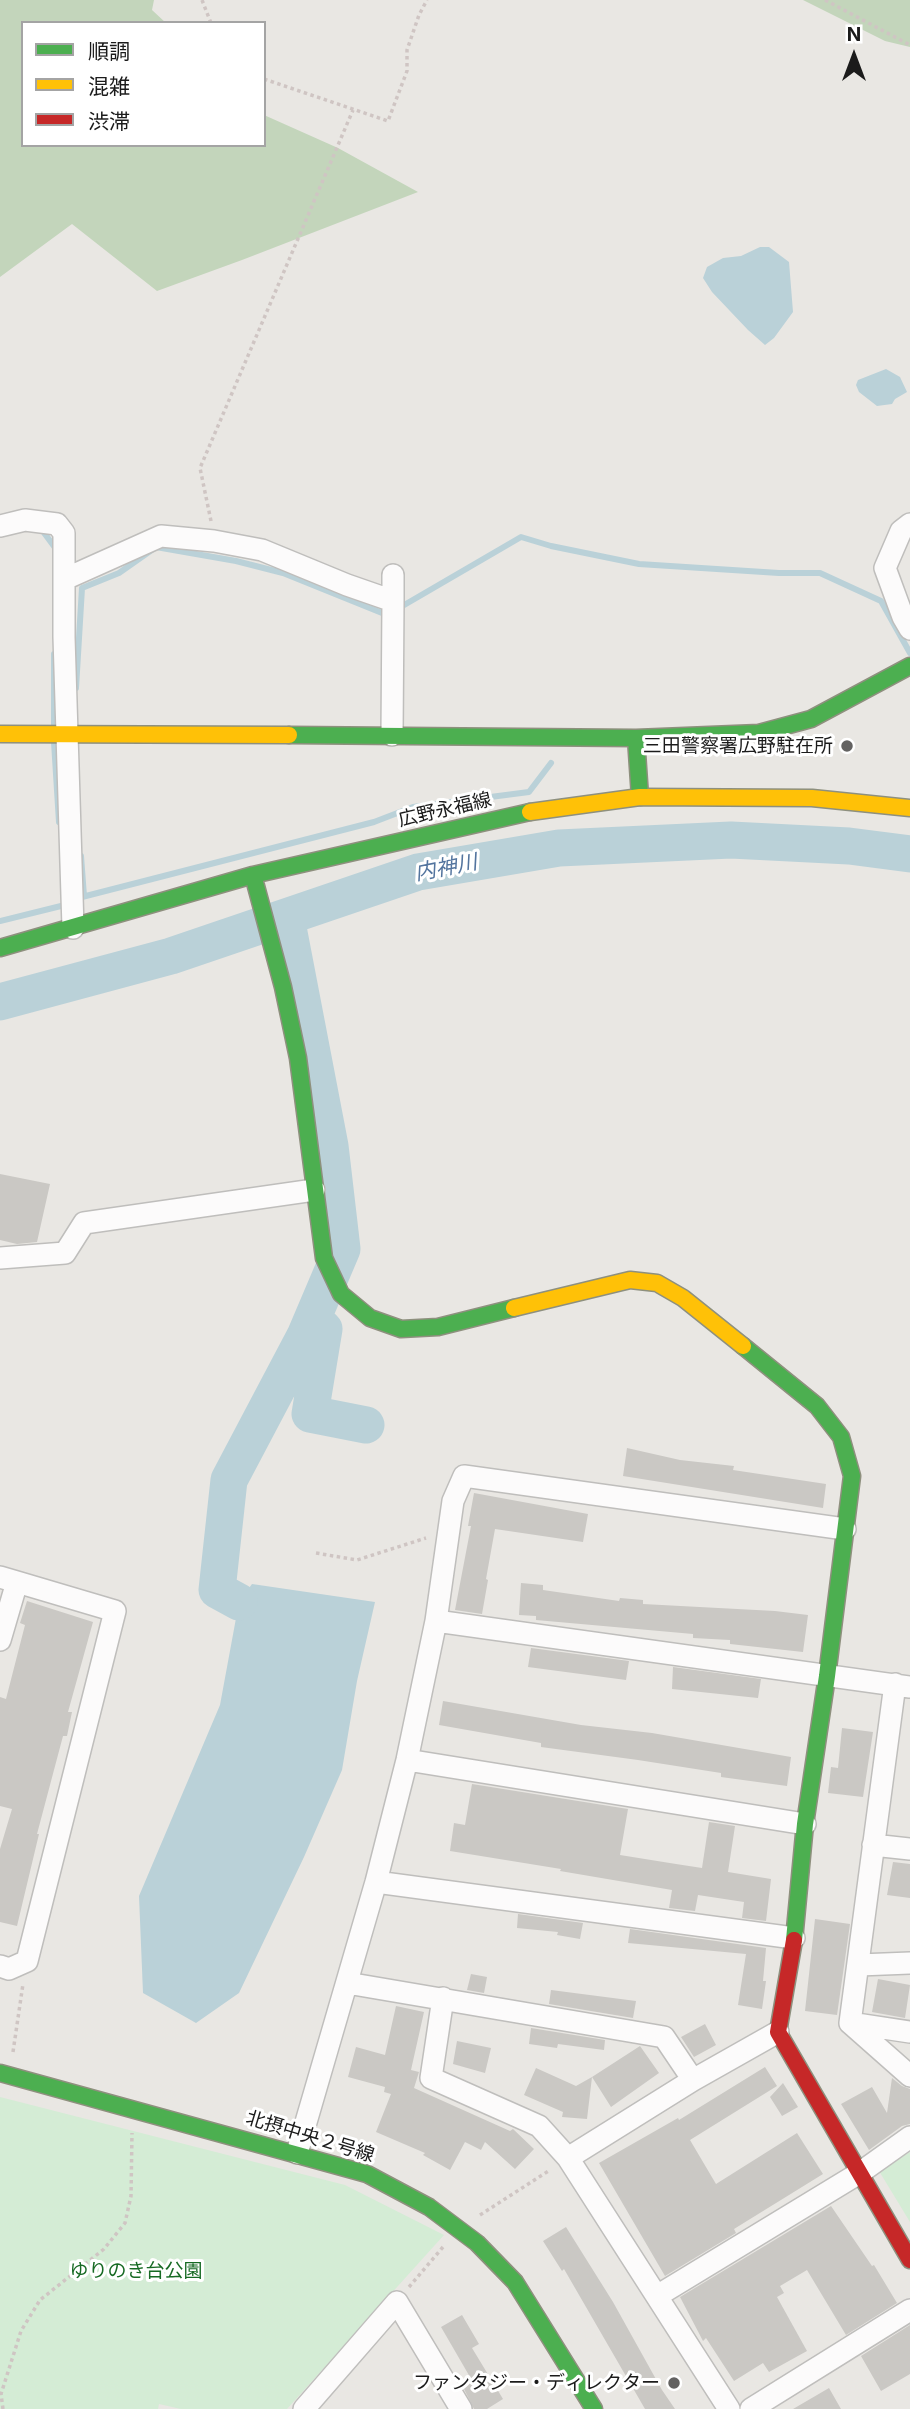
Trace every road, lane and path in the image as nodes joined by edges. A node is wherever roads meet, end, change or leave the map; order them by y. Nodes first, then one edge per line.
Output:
1 (202, 0) edge
2 (427, 0) edge
3 (825, 0) edge
4 (210, 21) edge
5 (910, 45) edge
6 (266, 80) edge
7 (353, 110) junction
8 (0, 509) edge
9 (26, 520) junction
10 (910, 524) edge
11 (0, 526) edge
12 (214, 541) junction
13 (394, 575) dead end
14 (65, 579) junction
15 (393, 601) junction
16 (910, 629) edge
17 (910, 666) edge
18 (67, 733) junction
19 (0, 734) edge
20 (392, 735) junction
21 (636, 738) junction
22 (640, 797) junction
23 (910, 808) edge
24 (255, 883) junction
25 (74, 928) junction
26 (0, 948) edge
27 (314, 1191) junction
28 (0, 1258) edge
29 (845, 1530) junction
30 (449, 1531) junction
31 (316, 1553) dead end
32 (8, 1579) edge
33 (436, 1621) junction
34 (0, 1640) edge
35 (827, 1676) junction
36 (902, 1686) edge
37 (407, 1760) junction
38 (805, 1824) junction
39 (873, 1845) junction
40 (910, 1849) edge
41 (376, 1882) junction
42 (794, 1938) junction
43 (27, 1961) junction
44 (910, 1963) edge
45 (859, 1965) junction
46 (0, 1966) edge
47 (347, 1983) junction
48 (443, 1998) junction
49 (850, 2023) junction
50 (778, 2032) junction
51 (910, 2032) edge
52 (13, 2054) dead end
53 (0, 2073) edge
54 (910, 2076) edge
55 (693, 2080) junction
56 (132, 2131) dead end
57 (910, 2137) edge
58 (297, 2153) junction
59 (568, 2158) junction
60 (861, 2172) junction
61 (458, 2229) junction
62 (910, 2260) edge
63 (657, 2296) junction
64 (397, 2302) junction
65 (910, 2310) edge
66 (3, 2409) edge
67 (304, 2409) edge
68 (461, 2409) edge
69 (594, 2409) edge
70 (729, 2409) edge
71 (751, 2409) edge

1 - 4 path
2 - 7 path
3 - 5 path
6 - 7 path
7 - 12 path
8 - 9 street
9 - 11 street
9 - 14 street
10 - 16 street
12 - 14 street
12 - 15 street
13 - 15 street
14 - 18 street
15 - 20 street
17 - 21 street
18 - 19 street
18 - 20 street
18 - 25 street
20 - 21 street
21 - 22 street
22 - 23 street, 広野永福線
22 - 24 street, 広野永福線
24 - 25 street, 広野永福線
24 - 27 street
25 - 26 street, 広野永福線
27 - 28 street
27 - 29 street
29 - 30 street
29 - 35 street
30 - 31 path
30 - 33 street
32 - 34 street
32 - 43 street
33 - 35 street
33 - 37 street
35 - 36 street
35 - 38 street
36 - 39 street
37 - 38 street
37 - 41 street
38 - 42 street
39 - 40 street
39 - 45 street
41 - 42 street
41 - 47 street
42 - 50 street
43 - 46 street
43 - 52 path
44 - 45 street
45 - 49 street
47 - 48 street
47 - 58 street
48 - 55 street
48 - 59 street
49 - 51 street
49 - 54 street
50 - 55 street
50 - 60 street
53 - 58 street, 北摂中央２号線
55 - 59 street
56 - 66 path
57 - 60 street
58 - 61 street, 北摂中央２号線
59 - 61 path
59 - 63 street
60 - 62 street
60 - 63 street
61 - 64 path
61 - 69 street, 北摂中央２号線
63 - 70 street
64 - 67 street
64 - 68 street
65 - 71 street

